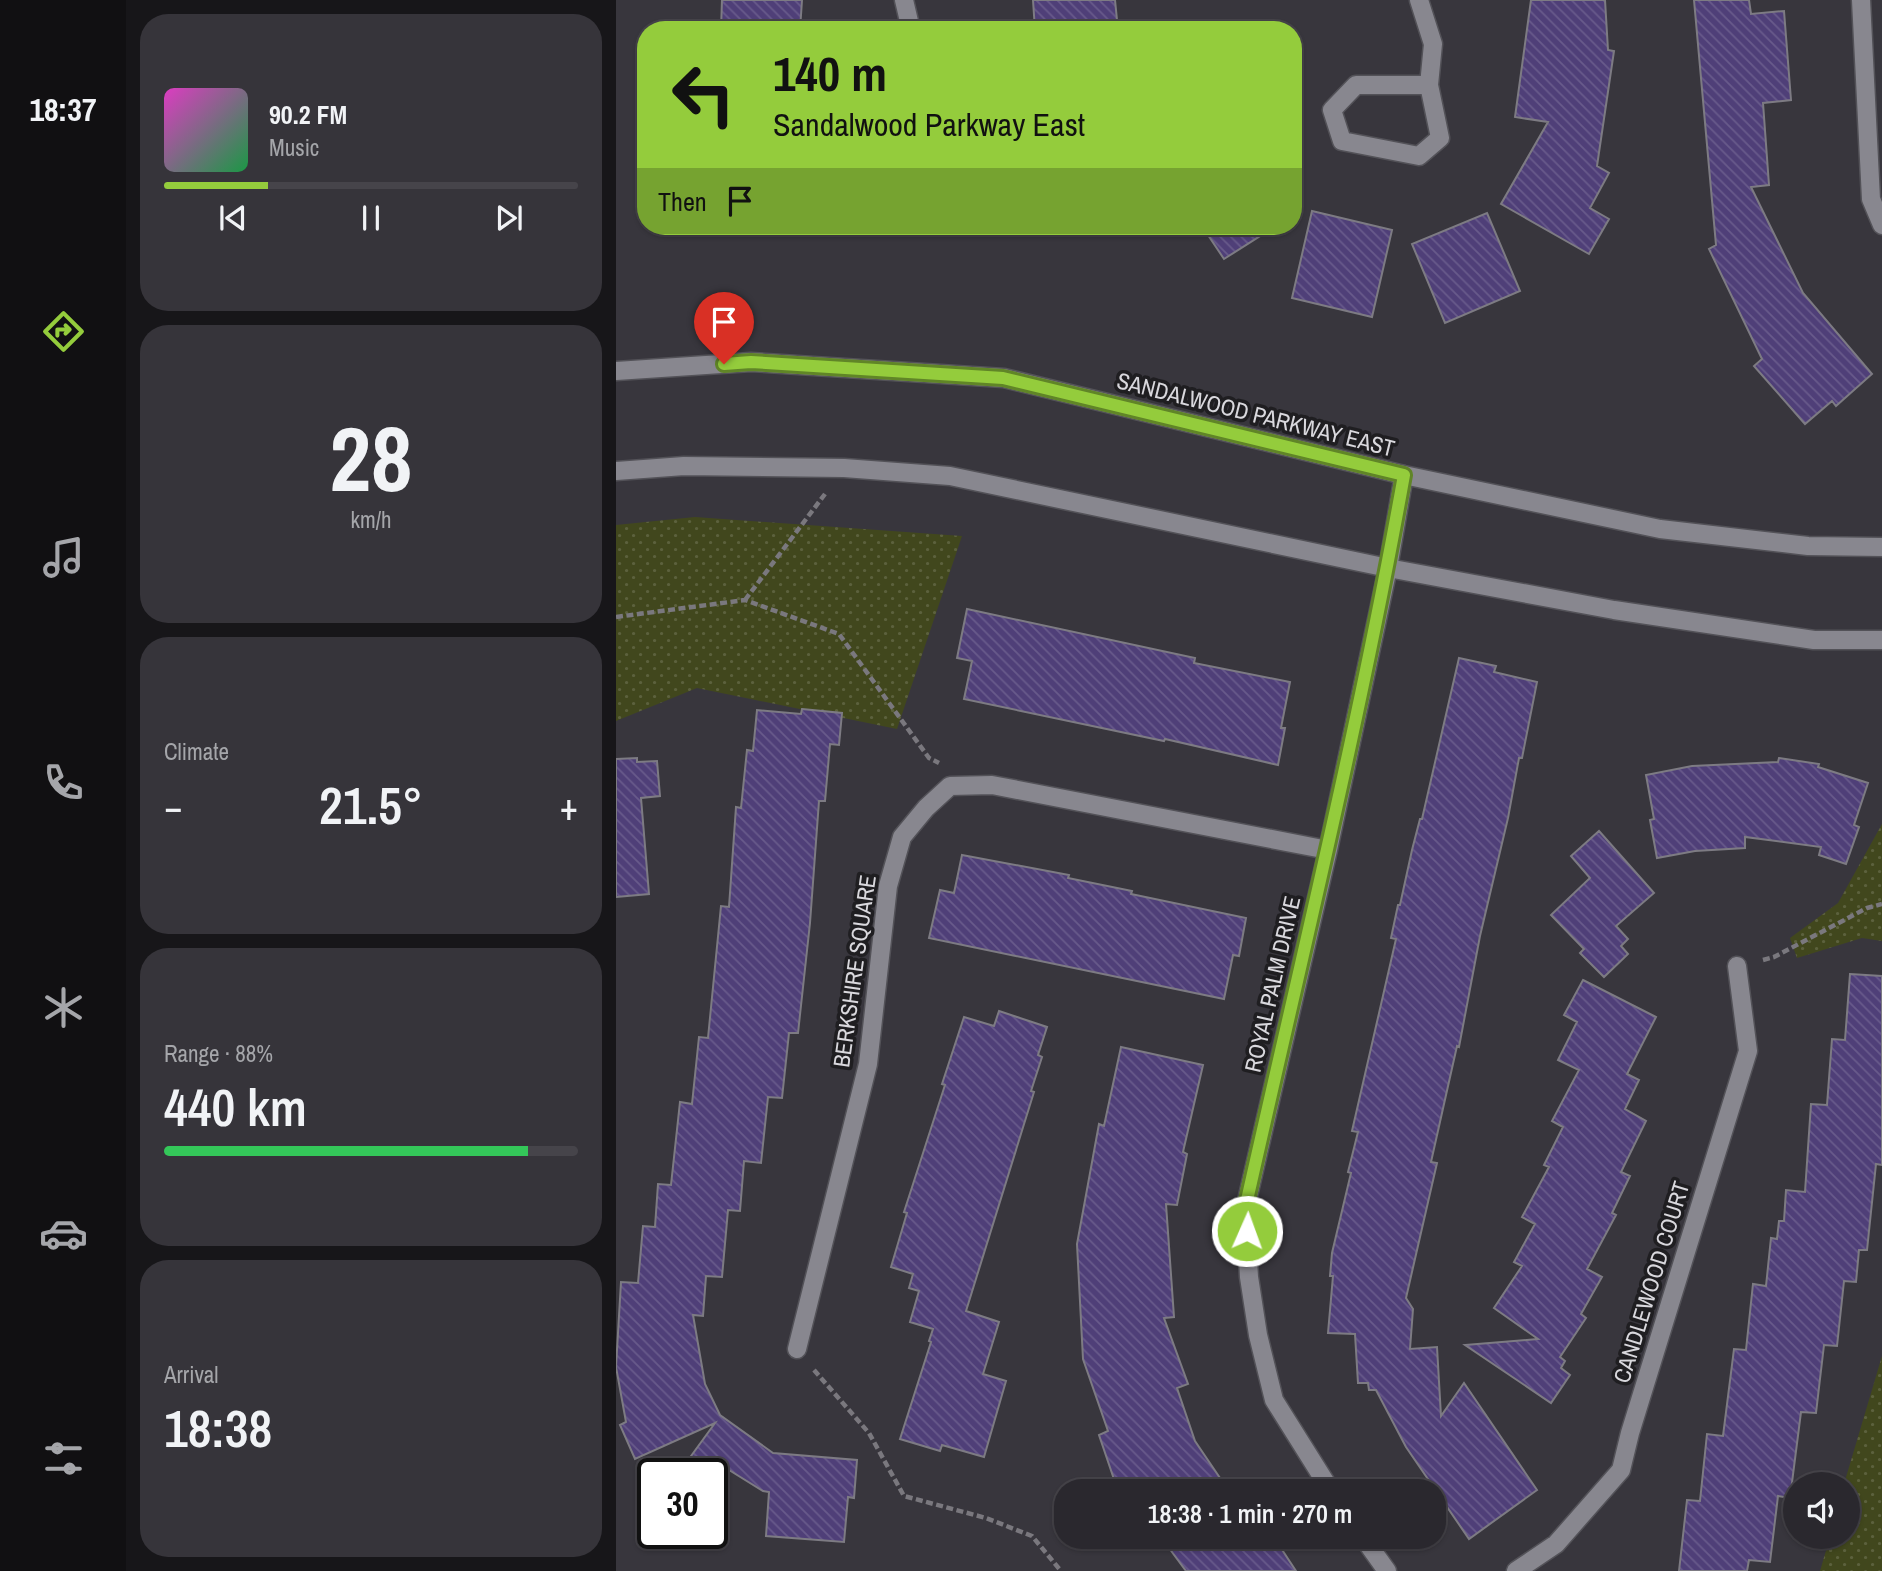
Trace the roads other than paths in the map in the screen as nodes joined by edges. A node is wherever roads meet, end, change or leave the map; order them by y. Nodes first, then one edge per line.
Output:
1 (904, 0) edge
2 (1419, 0) edge
3 (1861, 0) edge
4 (909, 21) edge
5 (1429, 85) junction
6 (1882, 225) edge
7 (616, 371) edge
8 (616, 471) edge
9 (1404, 475) junction
10 (1882, 547) edge
11 (1388, 568) junction
12 (1882, 640) edge
13 (1328, 850) junction
14 (1737, 966) road end
15 (797, 1349) road end
16 (1323, 1479) edge
17 (1371, 1549) edge
18 (1387, 1571) edge
19 (1516, 1571) edge

1 - 4 street
2 - 5 street
3 - 6 street
5 - 5 street
7 - 9 street, SANDALWOOD PARKWAY EAST
8 - 11 street
9 - 10 street, SANDALWOOD PARKWAY EAST
9 - 11 street, ROYAL PALM DRIVE
11 - 12 street
11 - 13 street, ROYAL PALM DRIVE
13 - 15 street, BERKSHIRE SQUARE
13 - 16 street, ROYAL PALM DRIVE
14 - 19 street, CANDLEWOOD COURT
17 - 18 street

